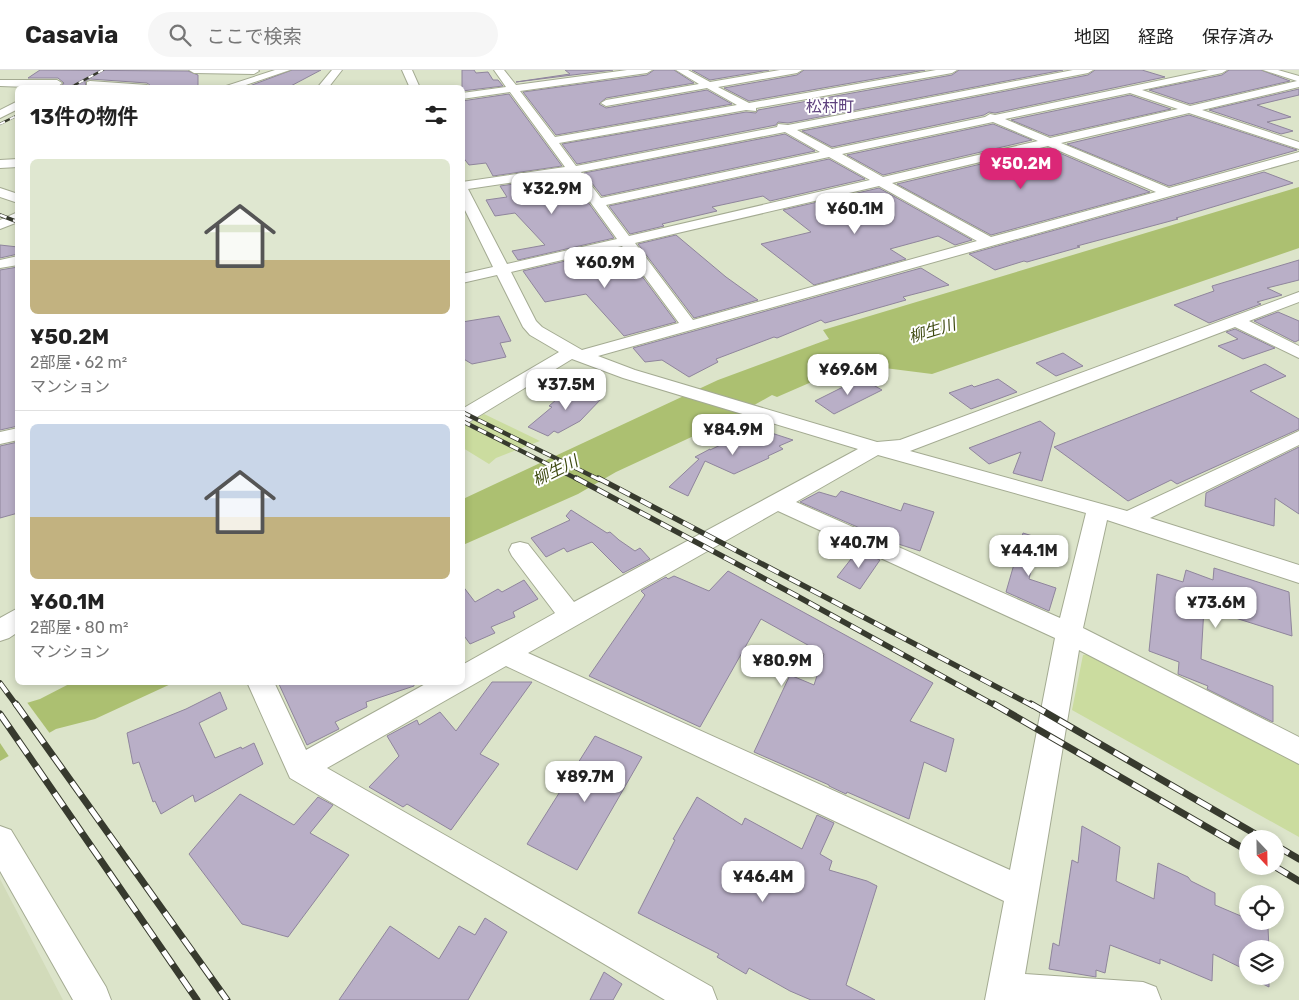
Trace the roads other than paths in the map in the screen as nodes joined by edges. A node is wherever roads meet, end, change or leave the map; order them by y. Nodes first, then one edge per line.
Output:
1 (194, 70) edge
2 (255, 70) edge
3 (285, 70) edge
4 (337, 70) edge
5 (406, 70) edge
6 (499, 70) edge
7 (559, 70) edge
8 (647, 70) edge
9 (681, 70) edge
10 (791, 70) edge
11 (877, 70) edge
12 (952, 70) edge
13 (1222, 70) edge
14 (1268, 70) edge
15 (1084, 72) edge
16 (108, 75) dead end
17 (1299, 79) edge
18 (899, 80) junction
19 (574, 81) junction
20 (0, 83) edge
21 (1112, 83) dead end
22 (1299, 84) edge
23 (53, 85) edge
24 (88, 85) edge
25 (242, 85) edge
26 (324, 85) edge
27 (413, 85) edge
28 (709, 85) junction
29 (1129, 89) junction
30 (514, 90) junction
31 (832, 91) junction
32 (465, 96) edge
33 (598, 97) junction
34 (943, 98) junction
35 (960, 105) dead end
36 (15, 106) edge
37 (748, 107) junction
38 (1189, 109) junction
39 (977, 112) dead end
40 (0, 115) edge
41 (994, 119) junction
42 (641, 126) junction
43 (787, 128) junction
44 (552, 141) junction
45 (1049, 142) junction
46 (1299, 146) edge
47 (830, 154) junction
48 (1299, 156) edge
49 (15, 163) edge
50 (0, 164) edge
51 (574, 170) junction
52 (882, 181) junction
53 (465, 186) edge
54 (0, 192) edge
55 (1167, 192) junction
56 (465, 196) edge
57 (15, 198) edge
58 (597, 203) junction
59 (15, 218) edge
60 (0, 225) edge
61 (625, 241) junction
62 (989, 242) junction
63 (15, 261) edge
64 (0, 264) edge
65 (502, 270) junction
66 (465, 278) edge
67 (1299, 297) edge
68 (1236, 321) junction
69 (689, 326) junction
70 (1299, 353) edge
71 (576, 354) junction
72 (465, 416) edge
73 (15, 435) edge
74 (1299, 437) edge
75 (0, 438) edge
76 (876, 448) junction
77 (779, 503) junction
78 (1098, 509) junction
79 (1129, 519) junction
80 (520, 550) dead end
81 (1299, 574) edge
82 (0, 608) edge
83 (15, 608) edge
84 (570, 616) junction
85 (15, 620) edge
86 (0, 631) edge
87 (1069, 633) junction
88 (505, 654) junction
89 (465, 676) edge
90 (261, 685) edge
91 (449, 685) edge
92 (1299, 751) edge
93 (300, 768) junction
94 (0, 841) edge
95 (1022, 892) junction
96 (1004, 995) edge
97 (93, 1000) edge
98 (698, 1000) edge
99 (1143, 1000) edge

1 - 2 street
2 - 25 street
3 - 25 street
4 - 26 street
5 - 27 street
6 - 30 street
7 - 19 street
8 - 19 street
9 - 28 street
10 - 28 street
10 - 31 street
11 - 18 street
12 - 18 street
13 - 29 street
14 - 17 street
15 - 34 street
16 - 24 street
18 - 31 street
18 - 34 street
19 - 30 street
19 - 33 street
20 - 23 street
21 - 29 street
22 - 38 street
28 - 33 street
28 - 37 street
29 - 38 street
29 - 41 street
30 - 32 street
30 - 44 street
31 - 37 street
33 - 42 street
34 - 35 street
34 - 43 street
36 - 40 street
37 - 42 street
37 - 43 street
38 - 45 street
38 - 46 street
39 - 41 street
41 - 45 street
41 - 47 street
42 - 44 street
43 - 47 street
43 - 51 street
44 - 51 street
45 - 52 street
45 - 55 street
47 - 52 street
47 - 58 street
48 - 55 street
49 - 50 street
51 - 53 street
51 - 58 street
52 - 61 street
52 - 62 street
54 - 57 street
55 - 62 street
56 - 65 street
58 - 61 street
59 - 60 street
61 - 65 street
61 - 69 street
62 - 69 street
63 - 64 street
65 - 66 street
65 - 71 street
67 - 68 street
68 - 70 street
68 - 76 street
69 - 71 street
71 - 72 street
71 - 76 street
73 - 75 street
74 - 79 street
76 - 77 street
76 - 78 street
77 - 84 street
77 - 87 street
78 - 79 street
78 - 87 street
79 - 81 street
80 - 84 street
82 - 83 street
84 - 88 street
85 - 86 street
87 - 92 street
87 - 95 street
88 - 89 street
88 - 95 street
90 - 93 street
91 - 93 street
93 - 98 street
94 - 97 street
95 - 96 street
96 - 99 street

